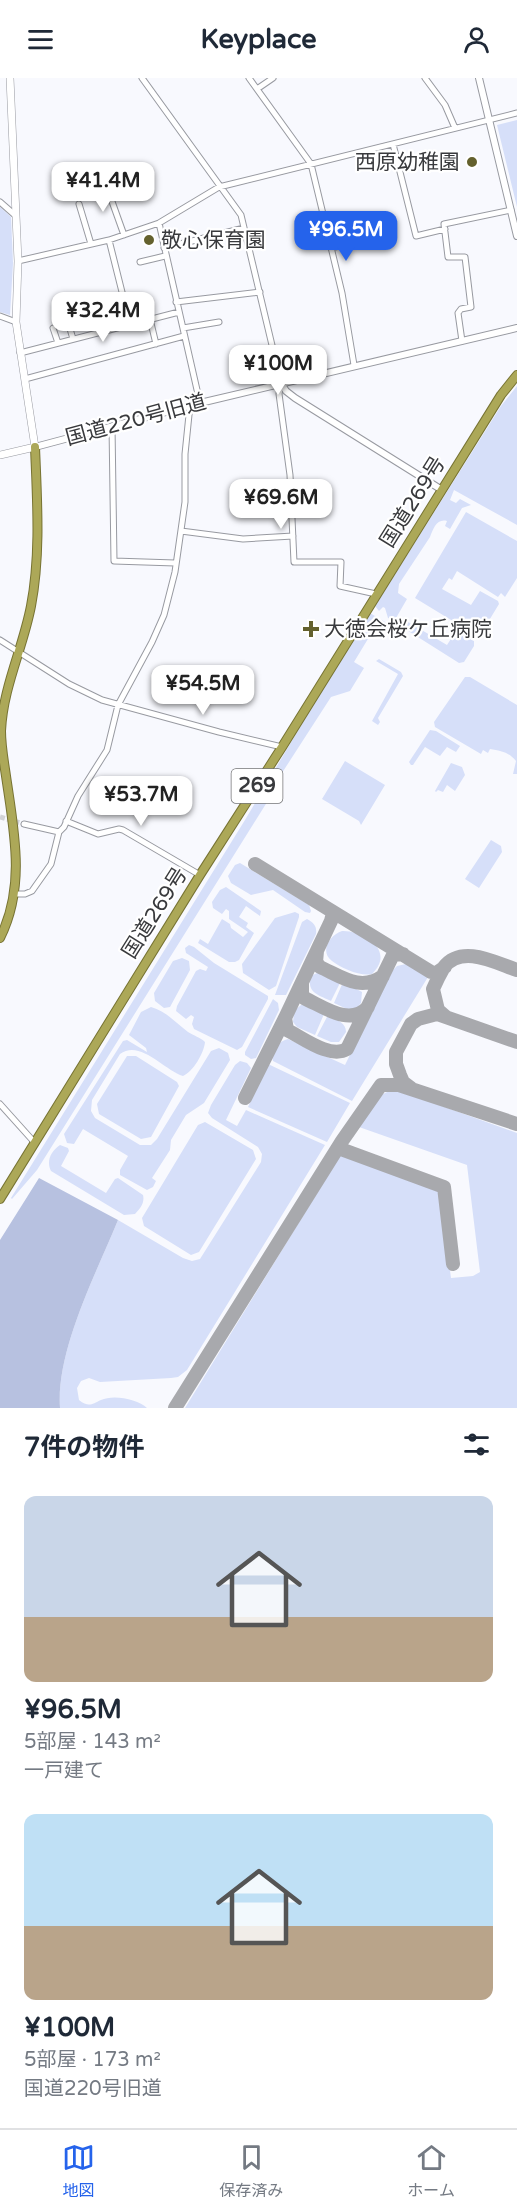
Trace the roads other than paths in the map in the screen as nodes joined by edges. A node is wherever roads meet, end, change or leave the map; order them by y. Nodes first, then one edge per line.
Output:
1 (10, 78) edge
2 (142, 78) edge
3 (249, 78) edge
4 (273, 78) edge
5 (425, 78) edge
6 (479, 78) edge
7 (257, 89) junction
8 (517, 113) edge
9 (488, 120) junction
10 (455, 128) junction
11 (393, 144) junction
12 (311, 164) junction
13 (105, 182) dead end
14 (219, 187) junction
15 (0, 202) edge
16 (79, 204) dead end
17 (511, 210) junction
18 (17, 217) junction
19 (159, 223) junction
20 (244, 228) junction
21 (445, 229) junction
22 (123, 235) junction
23 (517, 236) edge
24 (109, 240) junction
25 (363, 240) dead end
26 (91, 244) junction
27 (164, 248) junction
28 (331, 248) junction
29 (165, 256) junction
30 (18, 261) junction
31 (140, 262) dead end
32 (260, 292) junction
33 (123, 296) dead end
34 (176, 302) junction
35 (179, 312) junction
36 (100, 315) dead end
37 (0, 316) edge
38 (81, 318) dead end
39 (150, 319) junction
40 (15, 322) junction
41 (219, 322) dead end
42 (53, 328) dead end
43 (183, 328) junction
44 (517, 328) edge
45 (103, 331) junction
46 (184, 336) junction
47 (73, 339) junction
48 (462, 341) junction
49 (58, 343) junction
50 (156, 344) junction
51 (20, 353) junction
52 (354, 365) junction
53 (517, 375) edge
54 (25, 379) junction
55 (281, 383) junction
56 (200, 402) junction
57 (190, 405) junction
58 (112, 426) junction
59 (35, 447) junction
60 (0, 455) edge
61 (442, 490) junction
62 (181, 531) junction
63 (293, 536) junction
64 (176, 563) junction
65 (376, 594) junction
66 (0, 640) edge
67 (19, 652) junction
68 (118, 705) junction
69 (282, 747) junction
70 (66, 822) junction
71 (24, 824) tunnel mouth
72 (59, 832) junction
73 (200, 875) junction
74 (15, 894) junction
75 (0, 938) edge
76 (0, 1104) edge
77 (34, 1143) junction
78 (0, 1199) edge

1 - 18 main road
2 - 14 street
3 - 7 street
4 - 7 street
5 - 10 street
6 - 9 street
7 - 12 street
8 - 9 street
9 - 10 street
9 - 17 street
10 - 11 street
11 - 12 street
11 - 21 street
12 - 14 street
12 - 28 street
13 - 22 street
14 - 19 street
14 - 20 street
15 - 18 street
16 - 26 street
17 - 21 street
17 - 23 street
18 - 30 main road
19 - 22 street
19 - 27 street
20 - 27 street
20 - 32 street
21 - 48 street
22 - 24 street
24 - 26 street
24 - 33 street
25 - 28 street
26 - 30 street
27 - 29 street
28 - 52 street
29 - 31 street
29 - 34 street
30 - 40 main road
32 - 34 street
32 - 55 street
34 - 35 street
35 - 39 street
35 - 43 street
36 - 45 street
37 - 40 street
38 - 47 street
39 - 45 street
39 - 50 street
40 - 51 main road
41 - 43 street
42 - 49 street
43 - 46 street
44 - 48 street, 国道220号旧道
45 - 47 street
46 - 50 street
46 - 56 street
47 - 49 street
48 - 52 street, 国道220号旧道
49 - 51 street
50 - 54 street
51 - 54 main road
52 - 55 street, 国道220号旧道
53 - 61 highway, 国道269号 / 269
54 - 59 main road
55 - 56 street, 国道220号旧道
55 - 61 street
55 - 63 street
56 - 57 street, 国道220号旧道
57 - 58 street, 国道220号旧道
57 - 62 street
58 - 59 street, 国道220号旧道
58 - 64 street
59 - 60 main road
59 - 67 highway
61 - 65 highway, 国道269号 / 269
62 - 63 street
62 - 64 street
63 - 65 street
64 - 68 street
65 - 69 highway, 国道269号 / 269
66 - 67 street
67 - 68 street
67 - 74 highway
68 - 69 street
68 - 70 street
69 - 73 highway, 国道269号 / 269
70 - 72 street
70 - 73 street
71 - 72 street
72 - 74 street
73 - 77 highway, 国道269号 / 269
74 - 75 highway
76 - 77 street
77 - 78 highway, 国道269号 / 269

